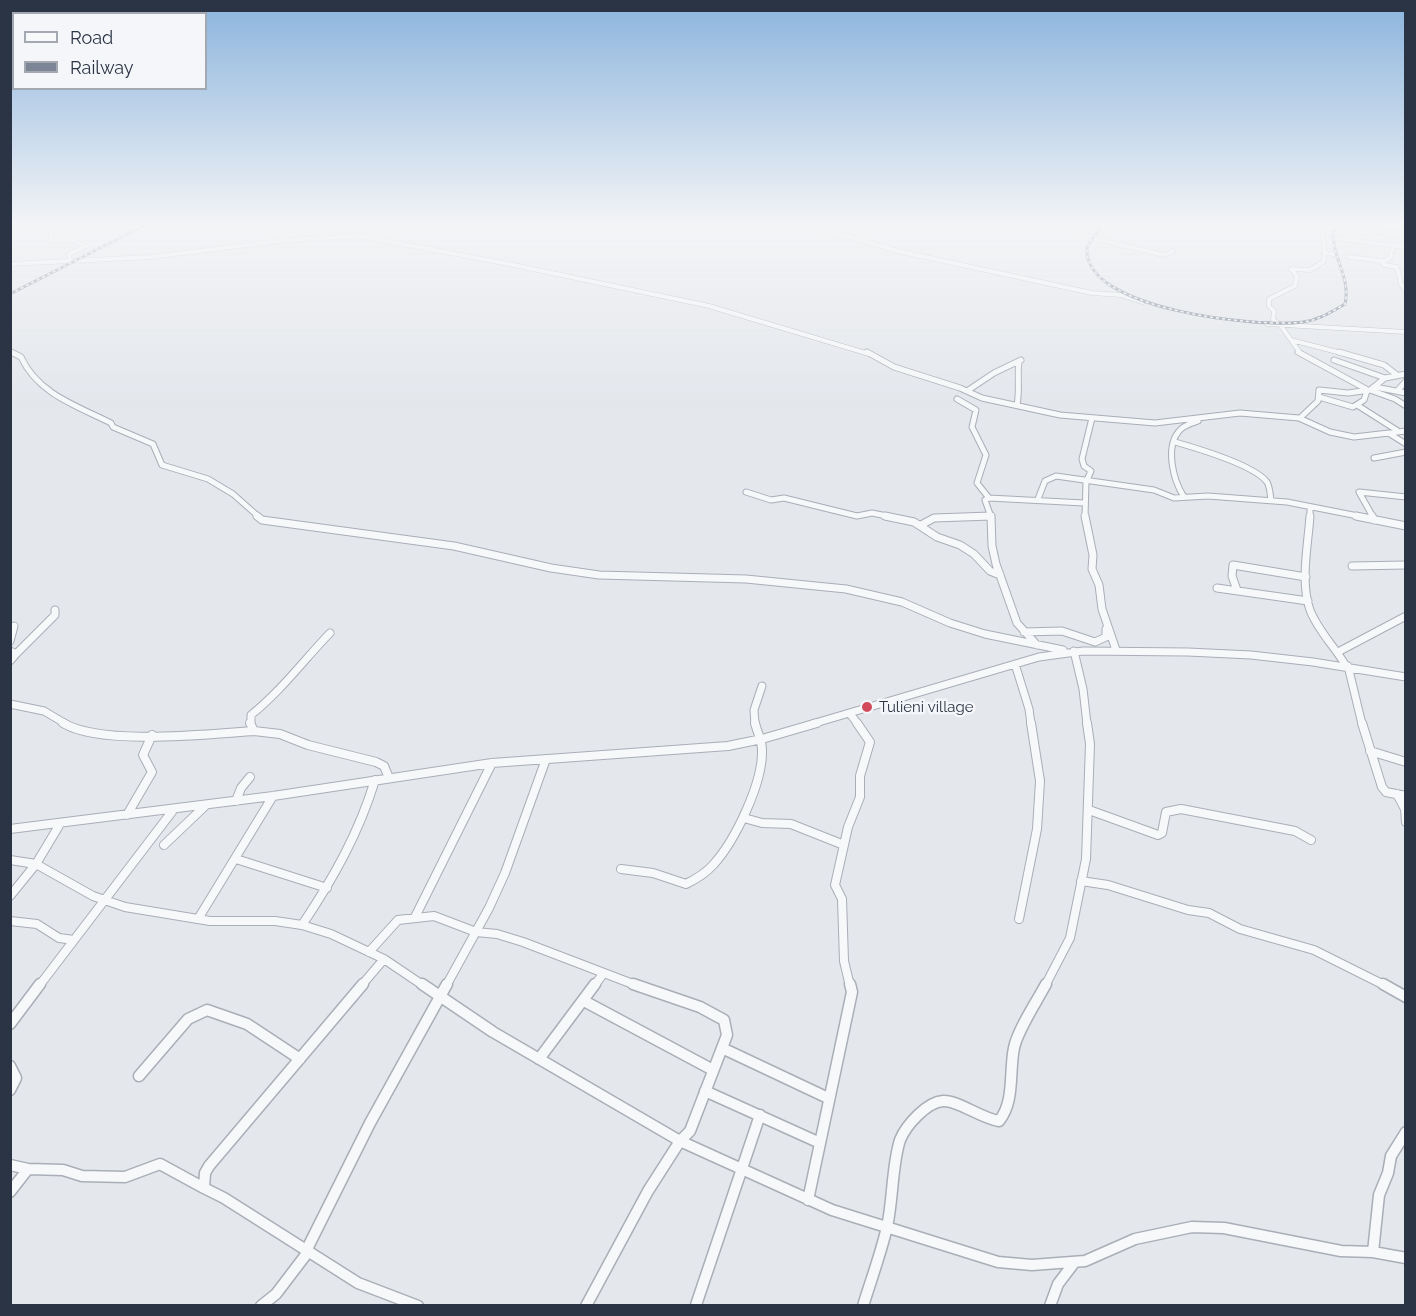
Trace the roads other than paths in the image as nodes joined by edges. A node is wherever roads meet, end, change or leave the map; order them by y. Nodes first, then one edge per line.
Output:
1 (611, 285) edge
2 (1057, 285) edge
3 (1295, 285) edge
4 (1143, 302) dead end
5 (1267, 324) dead end
6 (1282, 326) junction
7 (1406, 332) edge
8 (1291, 340) junction
9 (10, 351) edge
10 (1336, 352) junction
11 (1334, 360) junction
12 (1324, 366) junction
13 (1397, 375) junction
14 (1384, 378) junction
15 (1406, 378) edge
16 (1370, 389) junction
17 (967, 391) junction
18 (1397, 391) junction
19 (1406, 393) edge
20 (1320, 397) junction
21 (957, 399) dead end
22 (1017, 405) junction
23 (1357, 405) junction
24 (1406, 406) edge
25 (1092, 418) junction
26 (1300, 418) junction
27 (1203, 419) junction
28 (1398, 431) junction
29 (1406, 431) edge
30 (1390, 434) junction
31 (1175, 442) junction
32 (1406, 444) edge
33 (1406, 453) edge
34 (1374, 458) dead end
35 (1086, 482) junction
36 (746, 492) dead end
37 (1184, 497) junction
38 (1406, 497) edge
39 (989, 498) junction
40 (1038, 499) junction
41 (1271, 500) junction
42 (1084, 503) junction
43 (1310, 510) junction
44 (991, 516) junction
45 (1374, 520) junction
46 (921, 525) junction
47 (1406, 526) edge
48 (1406, 565) edge
49 (1352, 566) dead end
50 (1000, 575) junction
51 (1306, 577) junction
52 (1217, 588) dead end
53 (1237, 590) junction
54 (1308, 601) junction
55 (55, 610) dead end
56 (1406, 616) edge
57 (14, 626) dead end
58 (1107, 627) junction
59 (1023, 631) junction
60 (330, 633) dead end
61 (10, 641) edge
62 (1021, 643) junction
63 (1037, 645) junction
64 (1116, 650) junction
65 (1071, 651) junction
66 (1338, 652) junction
67 (13, 653) edge
68 (10, 661) edge
69 (1015, 664) junction
70 (1347, 666) junction
71 (1406, 677) edge
72 (762, 686) dead end
73 (10, 704) edge
74 (850, 714) junction
75 (254, 731) junction
76 (152, 735) junction
77 (762, 739) junction
78 (1370, 751) junction
79 (546, 759) junction
80 (1406, 762) edge
81 (492, 763) junction
82 (250, 777) dead end
83 (389, 778) junction
84 (375, 780) junction
85 (1401, 795) edge
86 (273, 796) junction
87 (236, 801) junction
88 (206, 804) junction
89 (174, 809) junction
90 (1089, 810) junction
91 (127, 815) junction
92 (744, 818) junction
93 (1406, 822) edge
94 (60, 824) junction
95 (10, 829) edge
96 (1311, 840) dead end
97 (164, 845) dead end
98 (844, 845) junction
99 (10, 860) edge
100 (236, 860) junction
101 (36, 864) junction
102 (621, 868) dead end
103 (1081, 881) junction
104 (327, 888) junction
105 (10, 896) edge
106 (104, 901) junction
107 (415, 917) junction
108 (198, 919) junction
109 (1019, 919) dead end
110 (11, 921) edge
111 (302, 925) junction
112 (476, 932) junction
113 (74, 940) junction
114 (369, 952) junction
115 (384, 960) junction
116 (603, 974) junction
117 (1406, 997) edge
118 (441, 998) junction
119 (584, 1000) junction
120 (10, 1024) edge
121 (722, 1048) junction
122 (300, 1059) junction
123 (539, 1059) junction
124 (10, 1066) edge
125 (713, 1070) junction
126 (140, 1076) dead end
127 (10, 1090) edge
128 (705, 1091) junction
129 (828, 1098) junction
130 (760, 1115) junction
131 (1406, 1132) edge
132 (680, 1141) junction
133 (820, 1143) junction
134 (10, 1165) edge
135 (740, 1168) junction
136 (28, 1169) junction
137 (204, 1188) junction
138 (10, 1192) edge
139 (808, 1200) junction
140 (887, 1227) junction
141 (307, 1251) junction
142 (1373, 1252) junction
143 (1406, 1258) edge
144 (1074, 1263) junction
145 (261, 1305) edge
146 (418, 1305) edge
147 (586, 1305) edge
148 (696, 1305) edge
149 (863, 1305) edge
150 (1050, 1305) edge

1 - 17 street
2 - 4 street
3 - 6 street
5 - 6 street
6 - 7 street
6 - 8 street
8 - 10 street
8 - 12 street
9 - 62 street
10 - 11 street
10 - 13 street
11 - 12 street
11 - 14 street
12 - 16 street
13 - 14 street
13 - 15 street
14 - 16 street
15 - 18 street
16 - 18 street
16 - 20 street
16 - 23 street
16 - 24 street
17 - 22 street
17 - 22 street
18 - 19 street
20 - 23 street
20 - 26 street
21 - 39 street
22 - 25 street
23 - 28 street
25 - 27 street
25 - 35 street
26 - 27 street
26 - 30 street
27 - 31 street
28 - 29 street
28 - 30 street
30 - 32 street
31 - 37 street
31 - 41 street
33 - 34 street
35 - 37 street
35 - 40 street
35 - 42 street
36 - 46 street
37 - 41 street
38 - 45 street
39 - 40 street
39 - 44 street
40 - 42 street
41 - 43 street
42 - 58 street
43 - 45 street
43 - 51 street
44 - 46 street
44 - 50 street
45 - 47 street
46 - 50 street
48 - 49 street
50 - 59 street
51 - 53 street
51 - 54 street
52 - 53 street
53 - 54 street
54 - 66 street
55 - 67 street
56 - 66 street
57 - 61 street
58 - 59 street
58 - 64 street
59 - 62 street
59 - 63 street
60 - 75 street
62 - 63 street
63 - 65 street
64 - 65 street
64 - 70 street
65 - 69 street
65 - 90 street
66 - 70 street
67 - 68 street
69 - 74 street
69 - 109 street
70 - 71 street
70 - 78 street
72 - 77 street
73 - 76 street
74 - 77 street
74 - 98 street
75 - 76 street
75 - 83 street
76 - 91 street
77 - 79 street
77 - 92 street
78 - 80 street
78 - 85 street
79 - 81 street
79 - 112 street
81 - 83 street
81 - 107 street
82 - 87 street
83 - 84 street
84 - 86 street
84 - 104 street
85 - 93 street
86 - 87 street
86 - 100 street
87 - 88 street
88 - 89 street
88 - 97 street
89 - 91 street
89 - 106 street
90 - 96 street
90 - 103 street
91 - 94 street
92 - 98 street
92 - 102 street
94 - 95 street
94 - 101 street
98 - 129 street
99 - 101 street
100 - 104 street
100 - 108 street
101 - 105 street
101 - 106 street
103 - 117 street
103 - 140 street
104 - 111 street
106 - 108 street
106 - 113 street
107 - 112 street
107 - 114 street
108 - 111 street
110 - 113 street
111 - 114 street
112 - 116 street
112 - 118 street
113 - 120 street
114 - 115 street
115 - 118 street
115 - 122 street
116 - 119 street
116 - 121 street
118 - 123 street
118 - 141 street
119 - 123 street
119 - 125 street
121 - 125 street
121 - 129 street
122 - 126 street
122 - 137 street
123 - 132 street
124 - 127 street
125 - 128 street
128 - 130 street
128 - 132 street
129 - 133 street
130 - 133 street
130 - 135 street
131 - 142 street
132 - 135 street
132 - 147 street
133 - 139 street
134 - 136 street
135 - 139 street
135 - 148 street
136 - 137 street
136 - 138 street
137 - 141 street
139 - 140 street
140 - 144 street
140 - 149 street
141 - 145 street
141 - 146 street
142 - 143 street
142 - 144 street
144 - 150 street

